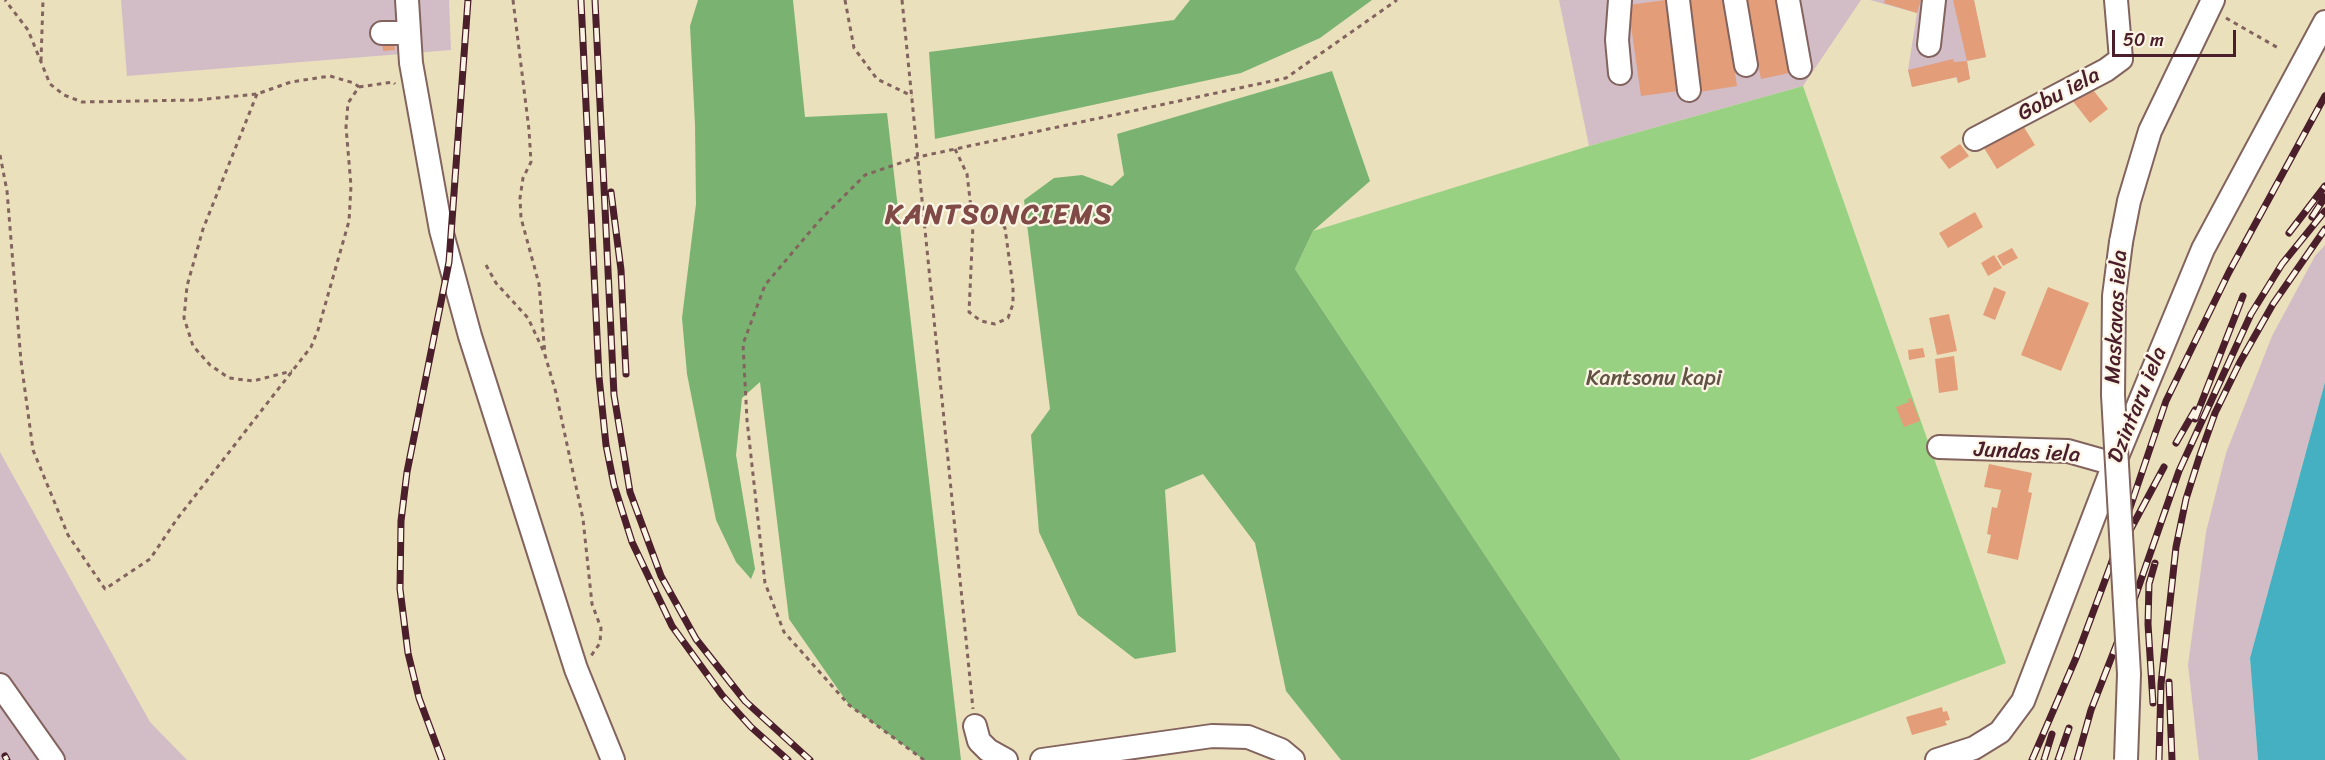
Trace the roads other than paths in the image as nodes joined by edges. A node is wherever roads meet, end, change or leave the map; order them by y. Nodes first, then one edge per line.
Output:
1 (407, 0) edge
2 (1620, 0) edge
3 (1678, 0) edge
4 (1735, 0) edge
5 (1788, 0) edge
6 (1803, 0) edge
7 (1934, 0) edge
8 (2116, 0) edge
9 (2216, 7) edge
10 (2325, 22) edge
11 (1792, 23) junction
12 (382, 33) dead end
13 (409, 33) junction
14 (1929, 45) dead end
15 (1746, 65) dead end
16 (1800, 67) dead end
17 (1620, 73) dead end
18 (1689, 90) dead end
19 (1975, 139) dead end
20 (1939, 447) dead end
21 (2114, 464) junction
22 (0, 685) edge
23 (975, 726) road end
24 (1981, 754) edge
25 (53, 760) edge
26 (613, 760) edge
27 (1006, 760) edge
28 (1042, 760) edge
29 (1293, 760) edge
30 (1937, 760) edge
31 (2126, 760) edge

1 - 13 street
2 - 17 street
3 - 18 street
4 - 15 street
5 - 11 street
6 - 11 street
7 - 14 street
8 - 19 street, Gobu iela
9 - 31 street, Maskavas iela, bridge
10 - 21 street, Dzintaru iela
11 - 16 street
12 - 13 street
13 - 26 street
20 - 21 street, Jundas iela
21 - 24 street, Dzintaru iela
22 - 25 street
23 - 27 street
24 - 30 street, Dzintaru iela
28 - 29 street

